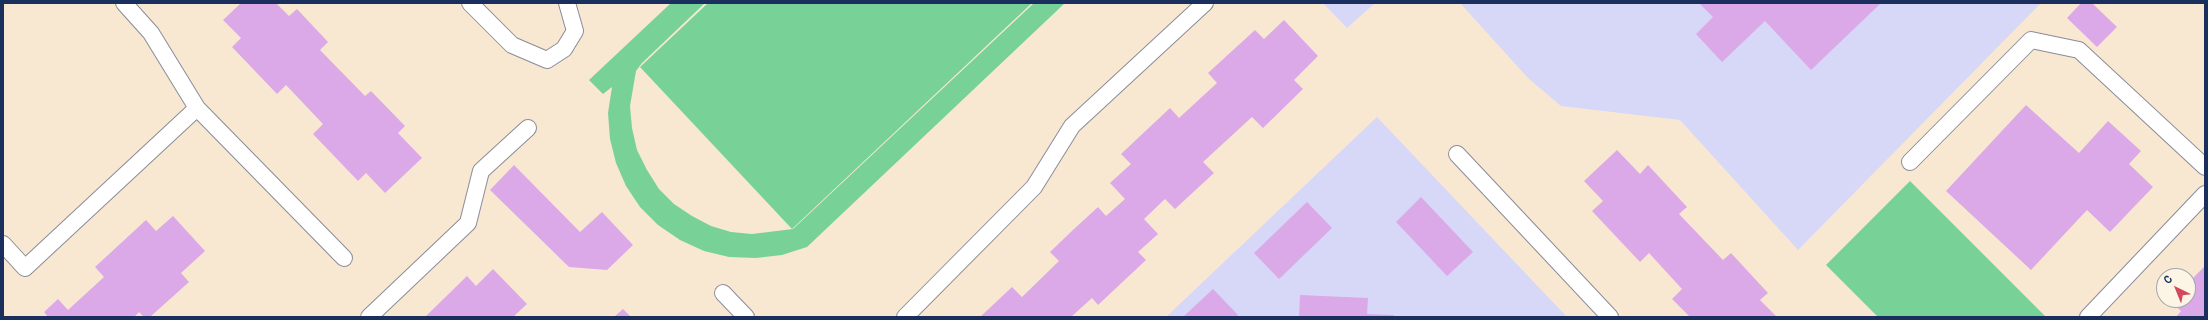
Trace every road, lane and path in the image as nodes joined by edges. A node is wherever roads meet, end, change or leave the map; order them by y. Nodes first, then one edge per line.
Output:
1 (124, 3) edge
2 (470, 3) edge
3 (567, 3) edge
4 (1205, 3) edge
5 (197, 108) junction
6 (528, 128) dead end
7 (1457, 154) dead end
8 (1910, 162) dead end
9 (2205, 167) edge
10 (2205, 194) edge
11 (3, 244) edge
12 (344, 258) dead end
13 (723, 293) dead end
14 (370, 317) edge
15 (746, 317) edge
16 (905, 317) edge
17 (1610, 317) edge
18 (2088, 317) edge

1 - 5 lane
2 - 3 lane
4 - 16 lane
5 - 11 lane
5 - 12 lane
6 - 14 lane
7 - 17 lane
8 - 9 lane
10 - 18 lane
13 - 15 lane

